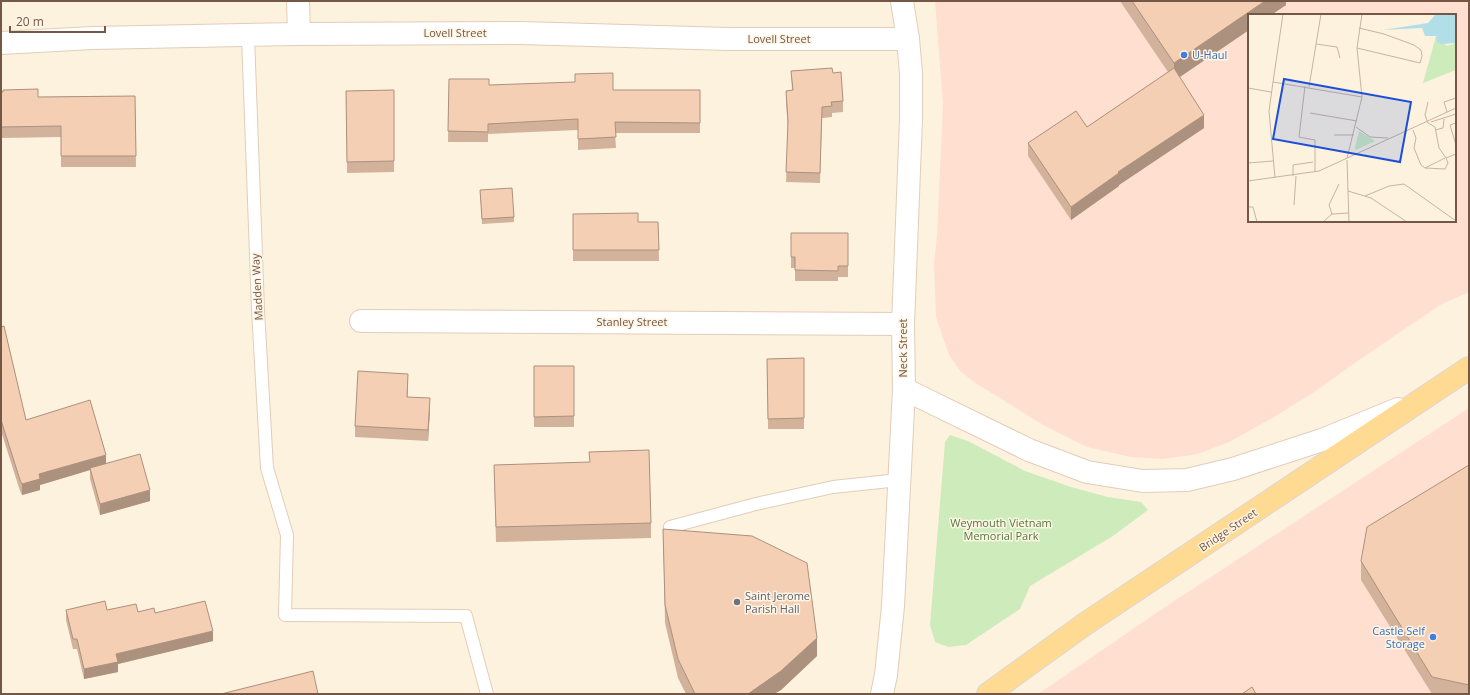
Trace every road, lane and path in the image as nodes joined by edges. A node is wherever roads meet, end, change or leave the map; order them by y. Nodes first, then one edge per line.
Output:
1 (298, 1) edge
2 (902, 1) edge
3 (298, 34) junction
4 (248, 36) junction
5 (908, 39) junction
6 (1, 43) edge
7 (361, 321) dead end
8 (903, 324) junction
9 (1469, 368) edge
10 (904, 389) junction
11 (1423, 399) junction
12 (899, 480) junction
13 (670, 527) dead end
14 (487, 694) edge
15 (882, 694) edge
16 (988, 694) edge

1 - 3 street
2 - 5 street, Neck Street
3 - 4 street, Lovell Street
3 - 5 street, Lovell Street
4 - 6 street, Lovell Street
4 - 14 lane, Madden Way
5 - 8 street, Neck Street
7 - 8 street, Stanley Street
8 - 10 street, Neck Street
9 - 11 main road, Bridge Street
10 - 11 street
10 - 12 street, Neck Street
11 - 16 main road, Bridge Street
12 - 13 lane
12 - 15 street, Neck Street

